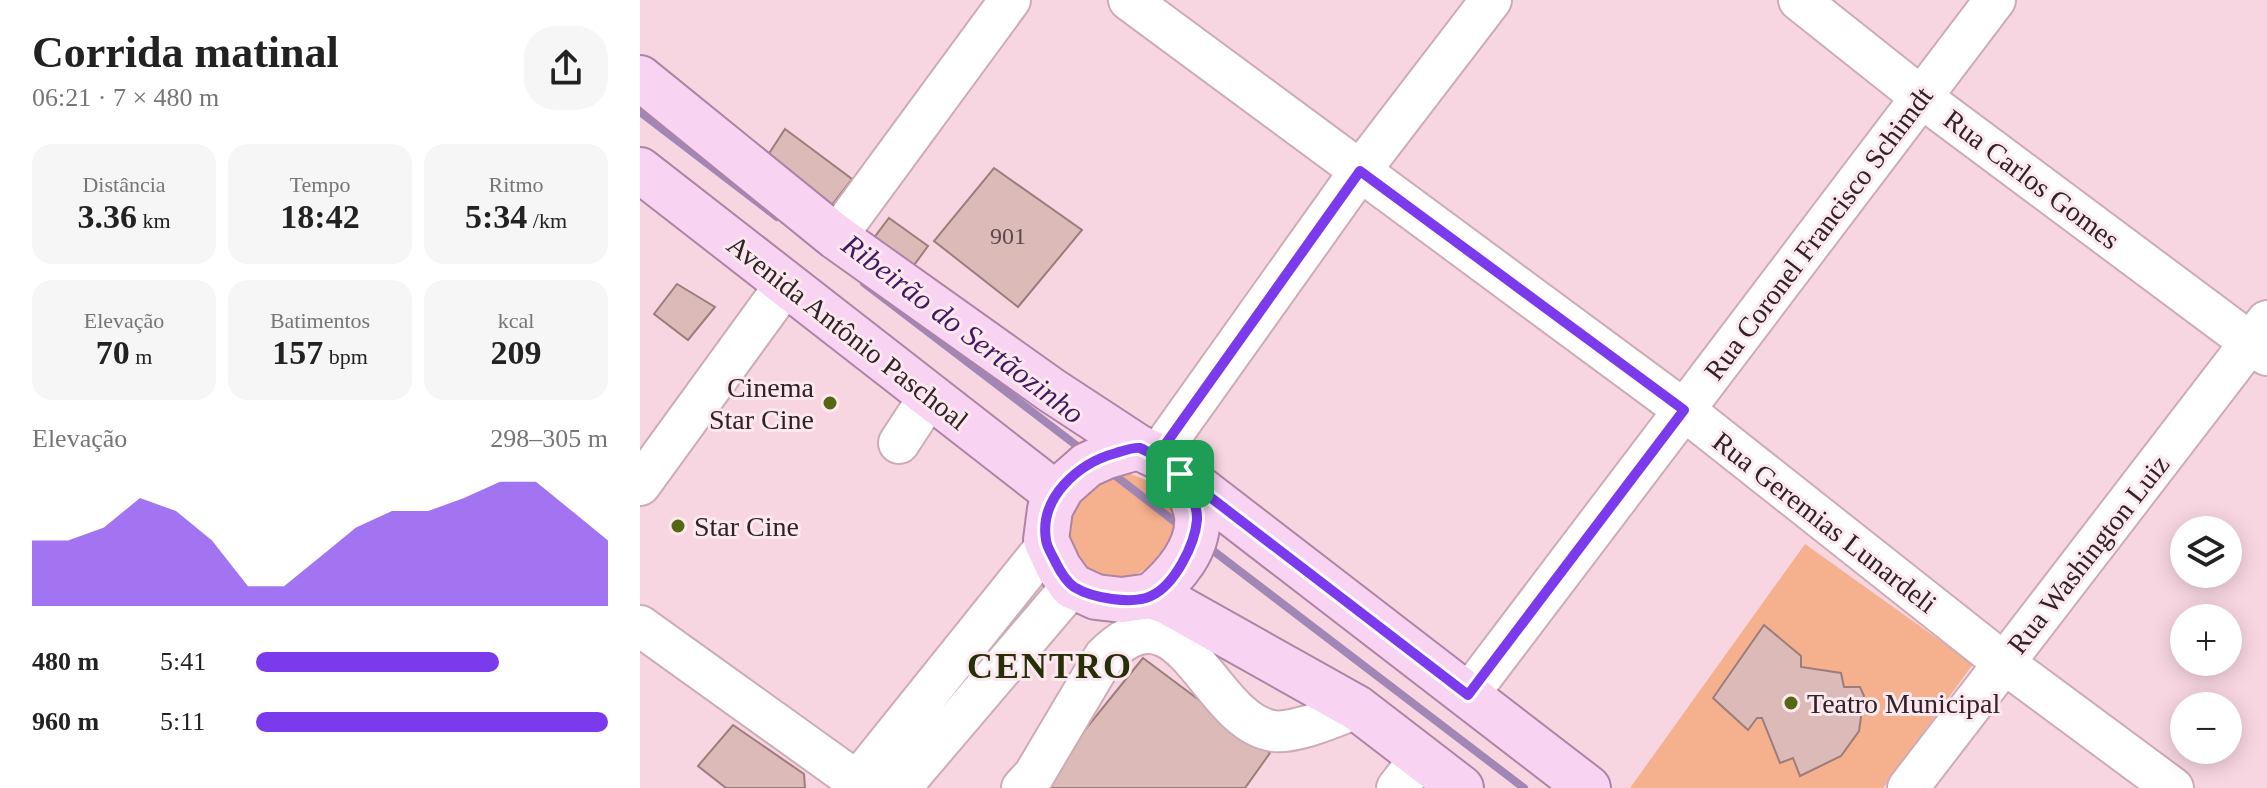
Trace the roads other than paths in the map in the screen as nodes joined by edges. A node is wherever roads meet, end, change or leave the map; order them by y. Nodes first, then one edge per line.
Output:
1 (1010, 0) edge
2 (1129, 0) edge
3 (1491, 0) edge
4 (1799, 0) edge
5 (1995, 0) edge
6 (640, 78) edge
7 (1921, 97) junction
8 (640, 170) edge
9 (1360, 171) junction
10 (836, 237) junction
11 (786, 284) junction
12 (2262, 339) edge
13 (929, 397) junction
14 (1684, 410) junction
15 (899, 443) dead end
16 (1145, 458) junction
17 (640, 485) edge
18 (1059, 490) junction
19 (1047, 545) junction
20 (1072, 586) junction
21 (1163, 586) junction
22 (640, 626) edge
23 (2004, 663) junction
24 (1468, 695) junction
25 (1357, 708) junction
26 (1409, 772) edge
27 (858, 785) edge
28 (900, 788) edge
29 (1022, 788) edge
30 (1461, 788) edge
31 (1588, 788) edge
32 (1908, 788) edge
33 (2173, 788) edge

1 - 10 street
2 - 9 street, Rua Geremias Lunardeli
3 - 9 street
4 - 7 street, Rua Carlos Gomes
5 - 7 street, Rua Coronel Francisco Schimdt
6 - 10 main road
7 - 12 street, Rua Carlos Gomes
7 - 14 street, Rua Coronel Francisco Schimdt
8 - 11 main road, Avenida Antônio Paschoal
9 - 14 street, Rua Geremias Lunardeli
9 - 16 street
10 - 16 main road
11 - 13 main road, Avenida Antônio Paschoal
11 - 17 street
12 - 23 street, Rua Washington Luiz
13 - 15 street
13 - 18 main road, Avenida Antônio Paschoal
14 - 23 street, Rua Geremias Lunardeli
14 - 24 street, Rua Coronel Francisco Schimdt
16 - 18 main road
16 - 21 main road
16 - 24 main road
18 - 19 main road
19 - 20 main road
19 - 27 street
20 - 21 main road
20 - 28 street
21 - 25 main road
22 - 27 street
23 - 32 street, Rua Washington Luiz
23 - 33 street, Rua Geremias Lunardeli
24 - 31 main road
25 - 26 main road
25 - 29 street
26 - 30 main road

